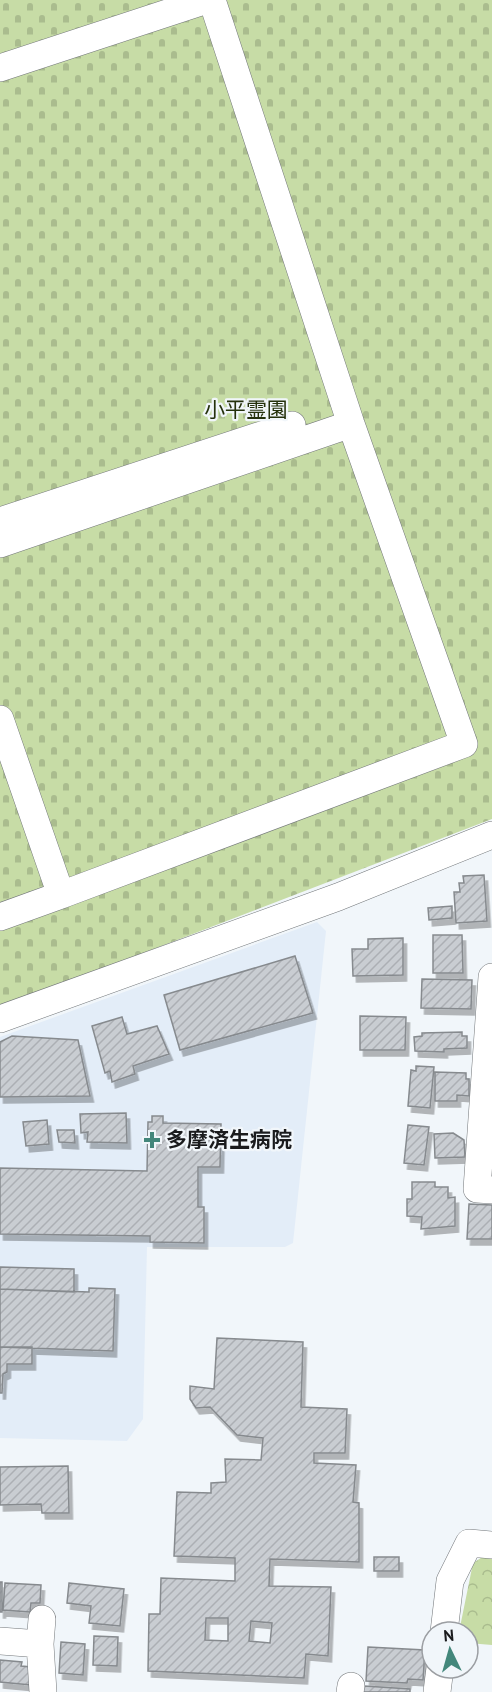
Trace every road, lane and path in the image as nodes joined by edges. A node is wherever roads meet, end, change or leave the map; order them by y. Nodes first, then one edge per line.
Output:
1 (207, 0) edge
2 (212, 0) edge
3 (0, 68) edge
4 (349, 415) junction
5 (0, 521) edge
6 (0, 544) edge
7 (0, 720) edge
8 (492, 835) edge
9 (60, 895) junction
10 (0, 917) edge
11 (492, 977) edge
12 (0, 1019) edge
13 (492, 1190) edge
14 (492, 1545) edge
15 (445, 1620) edge
16 (0, 1641) edge
17 (44, 1692) edge

1 - 3 street
2 - 4 street
4 - 5 street
4 - 6 street
4 - 9 street
7 - 9 street
8 - 12 street
9 - 10 street
11 - 13 street
14 - 15 street
16 - 17 street

